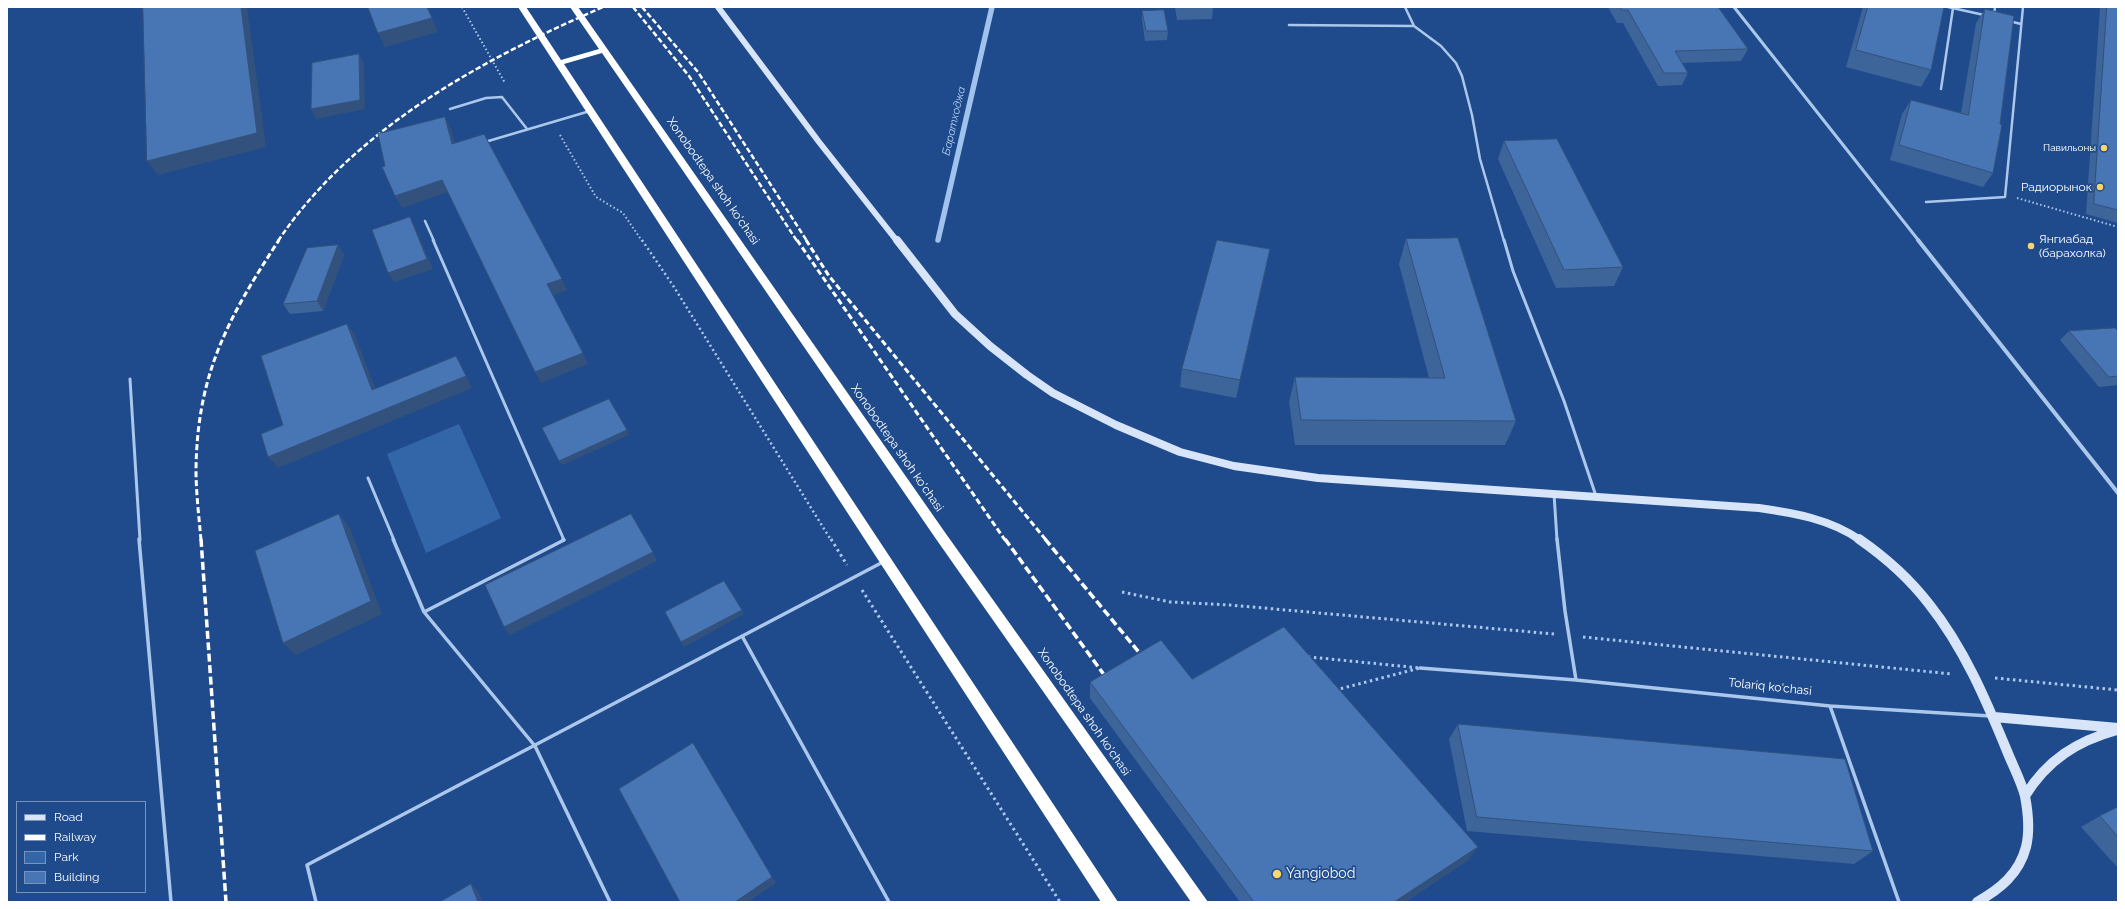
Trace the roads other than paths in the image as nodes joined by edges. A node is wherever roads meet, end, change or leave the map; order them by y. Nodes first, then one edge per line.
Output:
1 (522, 7) edge
2 (574, 7) edge
3 (718, 7) edge
4 (1405, 7) edge
5 (1734, 7) edge
6 (1948, 7) edge
7 (1995, 7) edge
8 (2023, 7) edge
9 (1953, 8) junction
10 (1987, 16) edge
11 (1994, 18) edge
12 (2008, 21) edge
13 (2021, 24) junction
14 (1289, 25) dead end
15 (1414, 26) junction
16 (604, 50) junction
17 (559, 63) junction
18 (1941, 89) dead end
19 (450, 109) dead end
20 (590, 111) junction
21 (528, 129) junction
22 (478, 144) edge
23 (1926, 202) dead end
24 (425, 221) dead end
25 (130, 379) dead end
26 (368, 478) dead end
27 (2118, 493) edge
28 (1554, 494) junction
29 (1596, 496) junction
30 (886, 560) junction
31 (424, 612) junction
32 (742, 636) junction
33 (1420, 668) road end
34 (1576, 680) junction
35 (1830, 706) junction
36 (1994, 717) junction
37 (2118, 729) edge
38 (535, 746) junction
39 (2025, 796) junction
40 (171, 902) edge
41 (316, 902) edge
42 (610, 902) edge
43 (889, 902) edge
44 (1110, 902) edge
45 (1200, 902) edge
46 (1899, 902) edge
47 (1977, 902) edge

1 - 17 highway
2 - 16 highway, Xonobodtepa shoh ko'chasi
3 - 28 street
4 - 15 lane
5 - 27 street
6 - 9 lane
7 - 11 lane
8 - 13 lane
9 - 10 lane
9 - 18 lane
12 - 13 lane
13 - 23 lane
14 - 15 lane
15 - 29 lane
16 - 17 highway
16 - 45 highway, Xonobodtepa shoh ko'chasi
17 - 20 highway
19 - 21 lane
20 - 21 lane
20 - 30 highway
21 - 22 lane
24 - 31 lane
25 - 40 lane
26 - 31 lane
28 - 29 street
28 - 34 lane
29 - 36 street
30 - 32 lane
30 - 44 highway
31 - 38 lane
32 - 38 lane
32 - 43 lane
33 - 34 lane, Tolariq ko'chasi
34 - 35 lane, Tolariq ko'chasi
35 - 36 lane, Tolariq ko'chasi
35 - 46 lane
36 - 37 street, Tolariq ko'chasi
36 - 39 street
37 - 39 street, Tolariq ko'chasi
38 - 41 lane
38 - 42 lane
39 - 47 street

